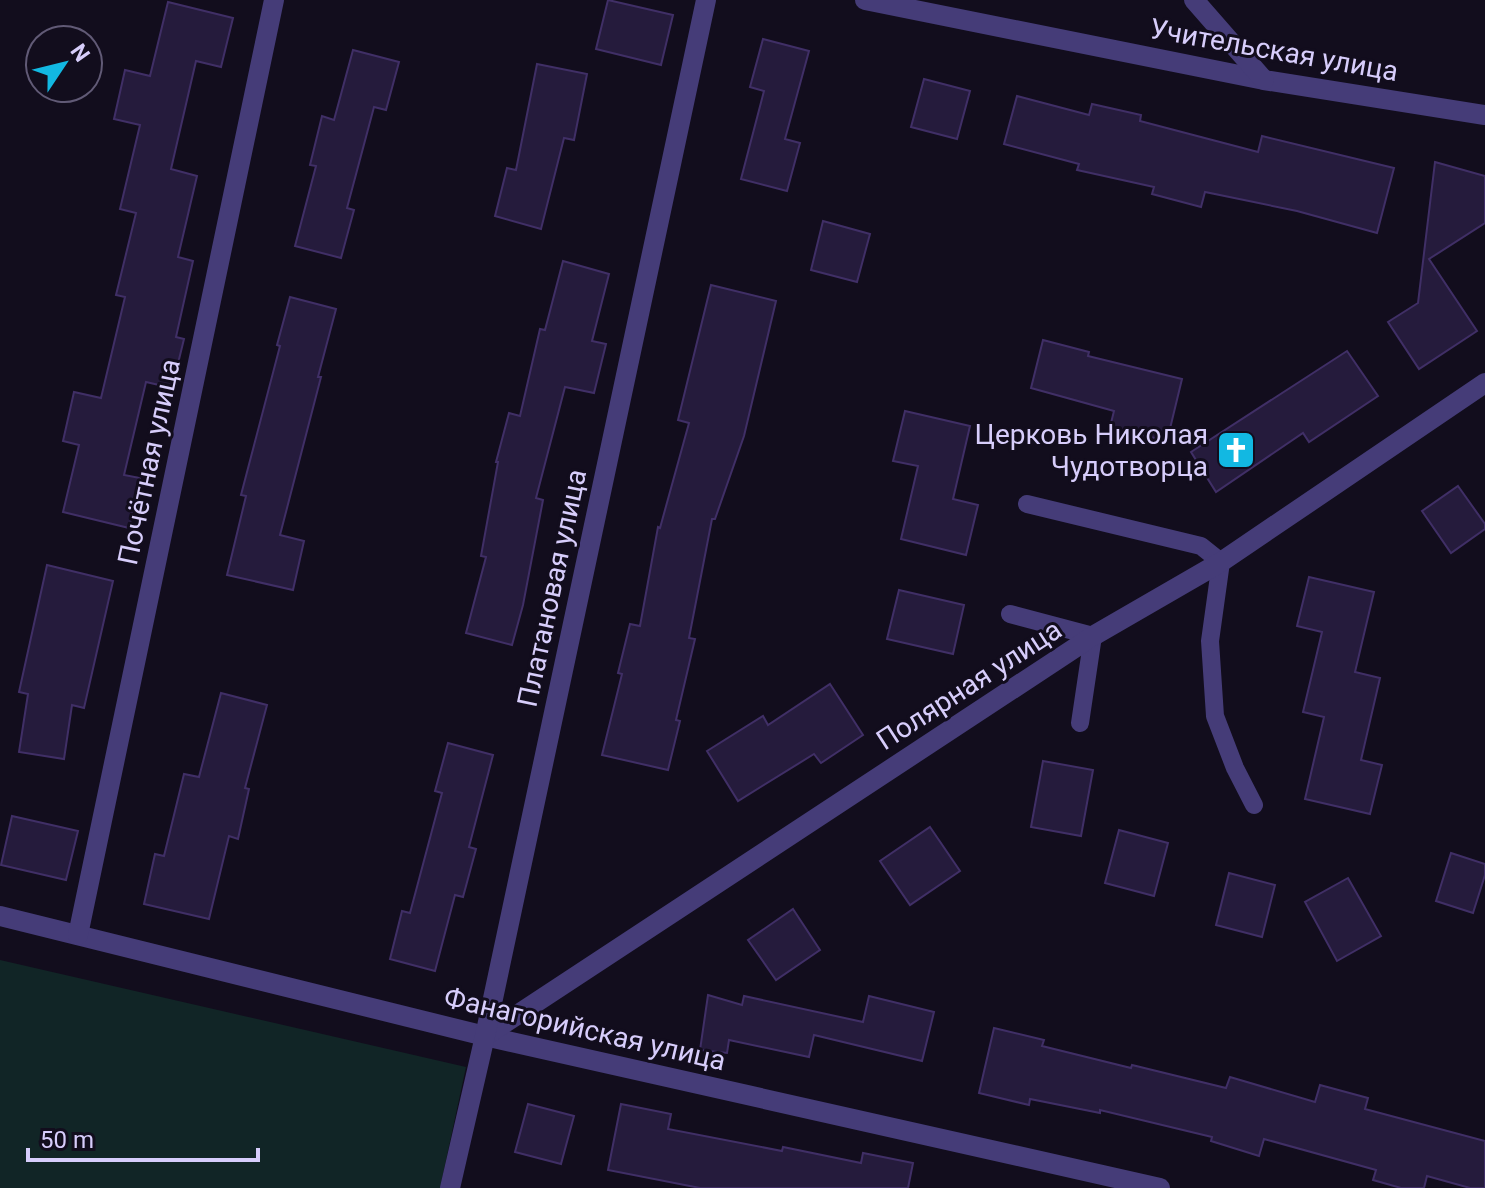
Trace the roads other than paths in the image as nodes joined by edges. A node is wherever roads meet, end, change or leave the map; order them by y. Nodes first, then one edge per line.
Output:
1 (274, 0) edge
2 (706, 0) edge
3 (865, 0) edge
4 (1194, 0) edge
5 (1264, 80) junction
6 (1485, 115) edge
7 (1485, 383) edge
8 (1027, 504) dead end
9 (1221, 562) junction
10 (1010, 614) dead end
11 (1093, 636) junction
12 (1080, 723) dead end
13 (1254, 805) dead end
14 (0, 916) edge
15 (78, 935) junction
16 (485, 1036) junction
17 (450, 1188) edge
18 (1160, 1188) edge

1 - 15 street, Почётная улица
2 - 16 street, Платановая улица
3 - 5 street, Учительская улица
4 - 5 street
5 - 6 street, Учительская улица
7 - 9 street, Полярная улица
8 - 9 lane
9 - 11 street, Полярная улица
9 - 13 lane
10 - 11 lane
11 - 12 lane
11 - 16 street, Полярная улица
14 - 15 street, Фанагорийская улица
15 - 16 street, Фанагорийская улица
16 - 17 street, Платановая улица
16 - 18 street, Фанагорийская улица

